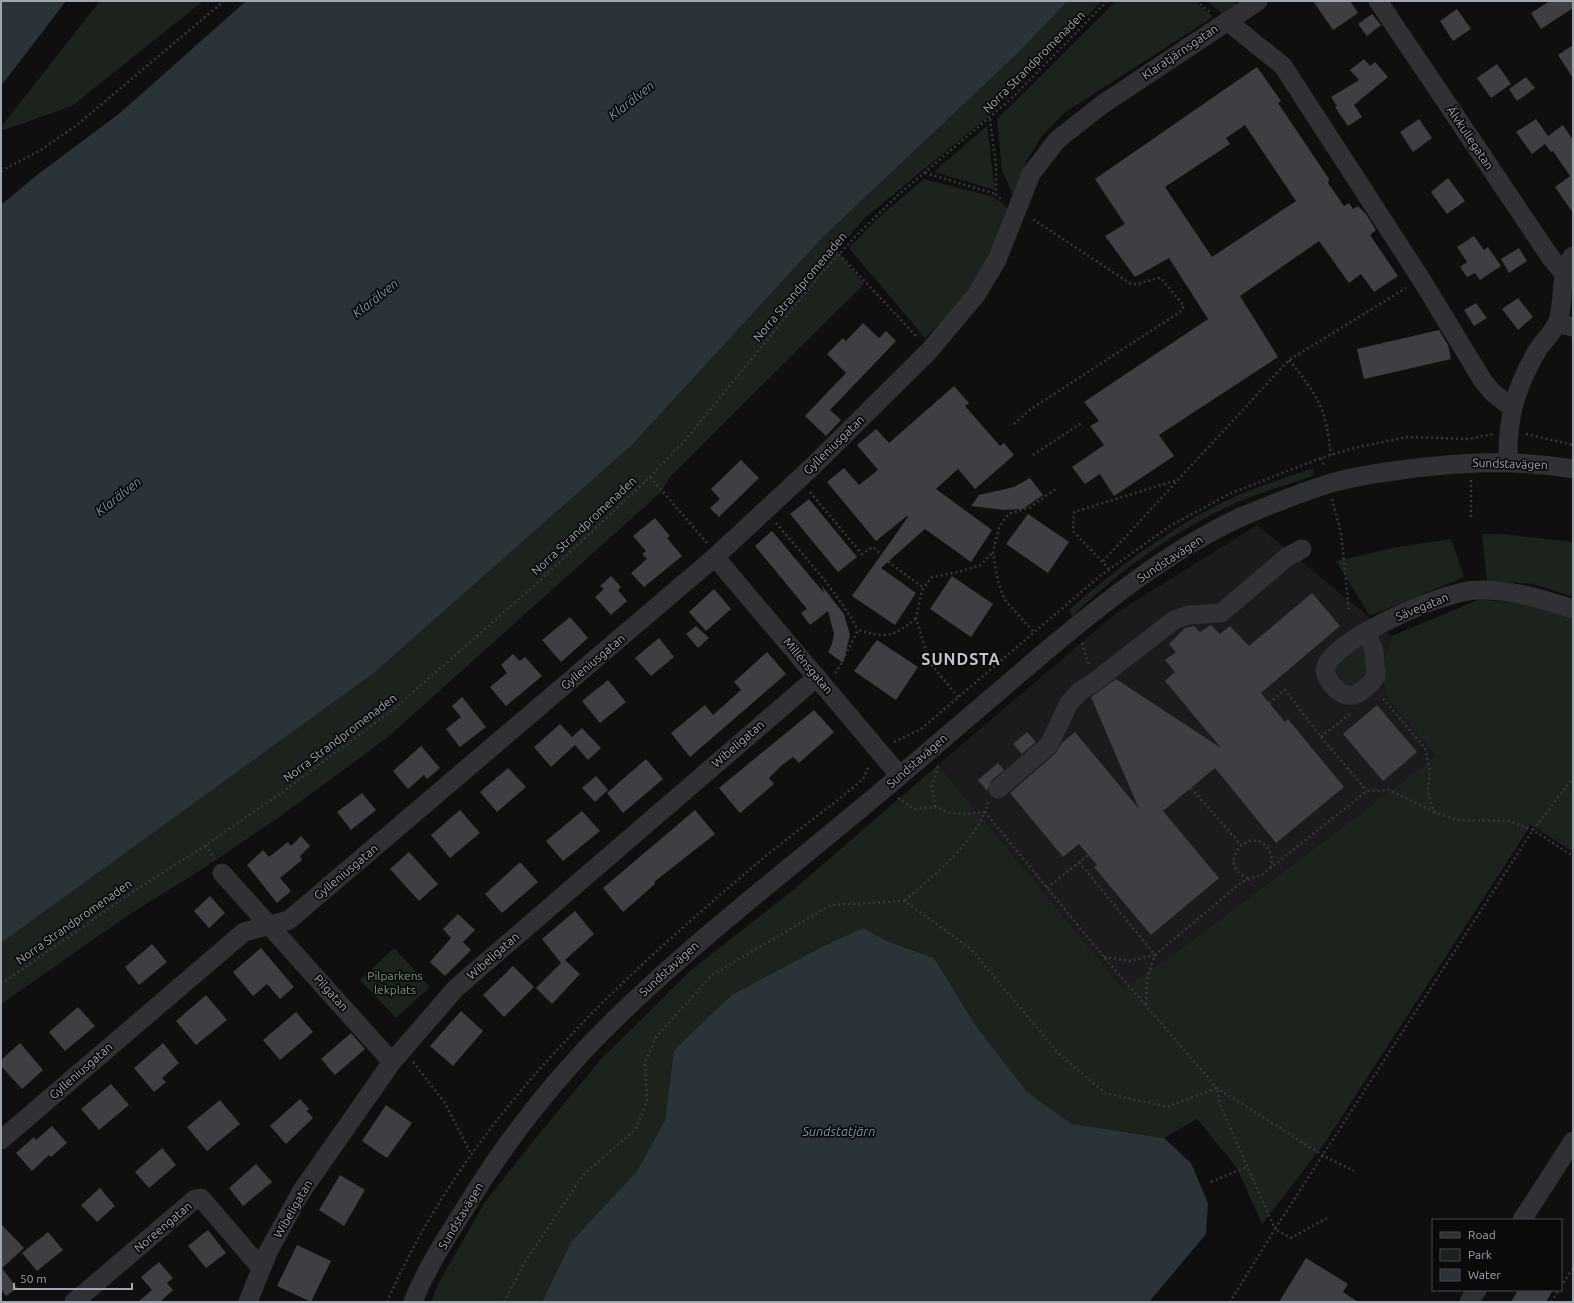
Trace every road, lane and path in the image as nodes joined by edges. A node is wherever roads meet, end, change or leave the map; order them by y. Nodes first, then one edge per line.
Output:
1 (224, 1) edge
2 (1107, 1) edge
3 (1258, 1) edge
4 (1378, 1) edge
5 (1227, 21) junction
6 (1104, 104) joint
7 (990, 118) junction
8 (1, 171) edge
9 (924, 173) junction
10 (996, 194) junction
11 (1017, 208) junction
12 (839, 254) junction
13 (1573, 256) edge
14 (1564, 274) junction
15 (1421, 279) junction
16 (1565, 325) edge
17 (929, 351) junction
18 (1289, 360) junction
19 (1512, 408) junction
20 (1083, 422) dead end
21 (1014, 424) dead end
22 (1526, 434) dead end
23 (1573, 445) edge
24 (1034, 455) dead end
25 (1331, 455) dead end
26 (1508, 462) junction
27 (1573, 468) edge
28 (1471, 475) dead end
29 (650, 477) junction
30 (799, 479) junction
31 (1177, 480) junction
32 (1057, 488) dead end
33 (1334, 506) dead end
34 (766, 510) junction
35 (1471, 518) dead end
36 (1302, 549) dead end
37 (993, 552) junction
38 (715, 557) junction
39 (1103, 561) junction
40 (1109, 569) dead end
41 (924, 588) junction
42 (1573, 609) edge
43 (1349, 610) dead end
44 (916, 618) junction
45 (858, 630) junction
46 (1033, 631) dead end
47 (1367, 632) junction
48 (820, 681) junction
49 (1371, 684) junction
50 (958, 697) dead end
51 (1269, 703) dead end
52 (1354, 710) dead end
53 (1321, 737) junction
54 (900, 776) junction
55 (1573, 778) edge
56 (886, 788) junction
57 (1191, 788) dead end
58 (998, 789) joint
59 (1367, 791) junction
60 (985, 812) junction
61 (1434, 812) junction
62 (1533, 830) junction
63 (1241, 845) junction
64 (1088, 855) dead end
65 (1573, 856) edge
66 (1079, 862) junction
67 (1269, 869) junction
68 (222, 873) dead end
69 (1250, 879) junction
70 (1047, 888) junction
71 (904, 901) junction
72 (270, 925) junction
73 (1155, 955) junction
74 (1103, 956) junction
75 (1, 984) edge
76 (1146, 1004) junction
77 (397, 1056) junction
78 (1217, 1088) junction
79 (1, 1140) edge
80 (1573, 1141) edge
81 (471, 1154) dead end
82 (1324, 1156) junction
83 (1248, 1166) junction
84 (1354, 1172) dead end
85 (1211, 1182) dead end
86 (1327, 1218) dead end
87 (1523, 1219) edge
88 (1275, 1229) junction
89 (261, 1268) junction
90 (1573, 1268) edge
91 (1562, 1285) edge
92 (1476, 1291) edge
93 (1558, 1291) edge
94 (74, 1302) edge
95 (248, 1302) edge
96 (414, 1302) edge
97 (504, 1302) edge
98 (1230, 1302) edge
99 (1469, 1302) edge
100 (1551, 1302) edge

1 - 8 path
2 - 7 path, Norra Strandpromenaden
3 - 5 street, Klaratjärnsgatan
4 - 14 street, Älvkullegatan
5 - 6 street, Klaratjärnsgatan
5 - 15 street
6 - 11 street, Gylleniusgatan
7 - 9 path, Norra Strandpromenaden
7 - 10 path
9 - 10 path
9 - 12 path, Norra Strandpromenaden
10 - 11 path
11 - 17 street, Gylleniusgatan
11 - 21 path
12 - 17 path
12 - 29 path, Norra Strandpromenaden
13 - 14 street
14 - 16 street
15 - 18 path
15 - 19 street
16 - 19 street
17 - 30 street, Gylleniusgatan
18 - 25 path
18 - 31 path
19 - 26 street
20 - 24 path
22 - 23 path
26 - 27 street, Sundstavägen
26 - 54 street, Sundstavägen
28 - 35 path
29 - 38 path
29 - 75 path, Norra Strandpromenaden
30 - 34 street, Gylleniusgatan
30 - 41 path
31 - 39 path
31 - 39 path
32 - 37 path
33 - 43 path
34 - 38 street, Gylleniusgatan
34 - 45 path
36 - 58 street
37 - 41 path
37 - 46 path
38 - 48 street, Millénsgatan
38 - 72 street, Gylleniusgatan
39 - 40 path
41 - 44 path
42 - 47 street, Sävegatan
44 - 45 path
44 - 50 path
45 - 48 path
47 - 49 street
47 - 49 street, Sävegatan
48 - 54 street, Millénsgatan
48 - 77 street, Wibeligatan
49 - 61 path
51 - 53 path
52 - 53 path
53 - 59 path
54 - 56 street, Sundstavägen
55 - 62 path
56 - 60 path
56 - 96 street, Sundstavägen
57 - 63 path
58 - 60 path
59 - 61 path
59 - 67 path
60 - 70 path
60 - 71 path
61 - 62 path
62 - 65 path
62 - 82 path
63 - 67 path
63 - 69 path
64 - 66 path
66 - 70 path
66 - 73 path
67 - 69 path
68 - 72 street, Pilgatan
69 - 73 path
70 - 74 path
71 - 78 path
71 - 97 path
72 - 77 street, Pilgatan
72 - 79 street, Gylleniusgatan
73 - 74 path
73 - 76 path
74 - 76 path
76 - 78 path
77 - 81 path
77 - 89 street, Wibeligatan
78 - 82 path
78 - 83 path
80 - 87 street
82 - 84 path
82 - 88 path
83 - 85 path
83 - 88 path
86 - 88 path
88 - 98 path
89 - 94 street, Noreengatan
89 - 95 street, Wibeligatan
90 - 91 path
92 - 99 street
93 - 100 path

